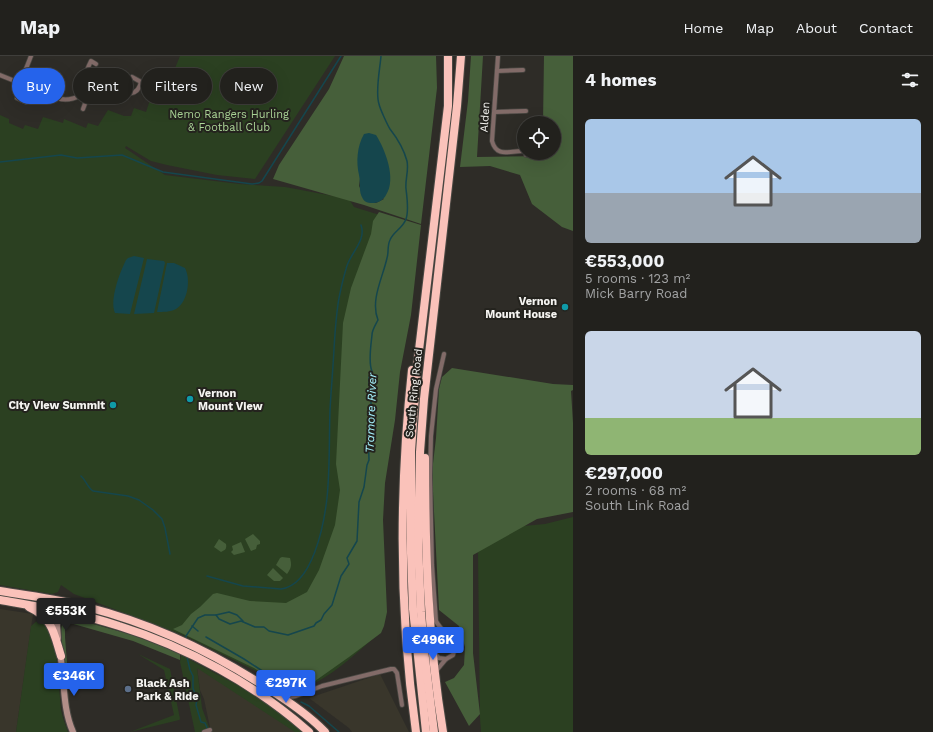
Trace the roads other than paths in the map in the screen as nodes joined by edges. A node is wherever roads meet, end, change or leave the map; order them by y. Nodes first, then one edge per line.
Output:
1 (31, 56) edge
2 (448, 56) edge
3 (461, 56) edge
4 (498, 56) edge
5 (96, 64) dead end
6 (26, 68) edge
7 (88, 68) edge
8 (523, 70) dead end
9 (497, 71) junction
10 (0, 75) edge
11 (133, 78) edge
12 (12, 80) edge
13 (133, 93) edge
14 (85, 104) edge
15 (83, 109) dead end
16 (526, 111) dead end
17 (495, 112) junction
18 (517, 153) edge
19 (427, 280) junction
20 (444, 354) dead end
21 (424, 399) junction
22 (411, 451) junction
23 (403, 502) junction
24 (0, 591) edge
25 (0, 600) edge
26 (59, 601) junction
27 (20, 603) junction
28 (58, 610) junction
29 (433, 653) junction
30 (61, 656) junction
31 (446, 659) junction
32 (436, 673) junction
33 (276, 693) junction
34 (296, 696) junction
35 (402, 705) dead end
36 (304, 714) junction
37 (210, 730) dead end
38 (324, 730) edge
39 (73, 732) edge
40 (204, 732) edge
41 (309, 732) edge
42 (416, 732) edge
43 (426, 732) edge
44 (434, 732) edge
45 (443, 732) edge

1 - 6 street
2 - 19 highway, South Ring Road
3 - 21 highway, South Ring Road
4 - 9 street, Alden
5 - 7 street
8 - 9 street
9 - 17 street, Alden
10 - 12 street
11 - 13 street
14 - 15 street
16 - 17 street
17 - 18 street, Alden
19 - 22 highway, South Ring Road
19 - 23 highway
20 - 31 street
21 - 29 highway
21 - 44 highway, South Ring Road
22 - 23 highway
22 - 43 highway, South Ring Road
23 - 42 highway
24 - 26 highway
25 - 27 highway
26 - 28 street
26 - 33 highway
27 - 28 highway
27 - 30 highway
28 - 30 street
28 - 41 highway
29 - 31 street
29 - 32 highway
30 - 39 street
31 - 32 street
32 - 45 highway
33 - 34 street
33 - 36 highway
34 - 35 street
34 - 36 street
36 - 38 highway
37 - 40 street

